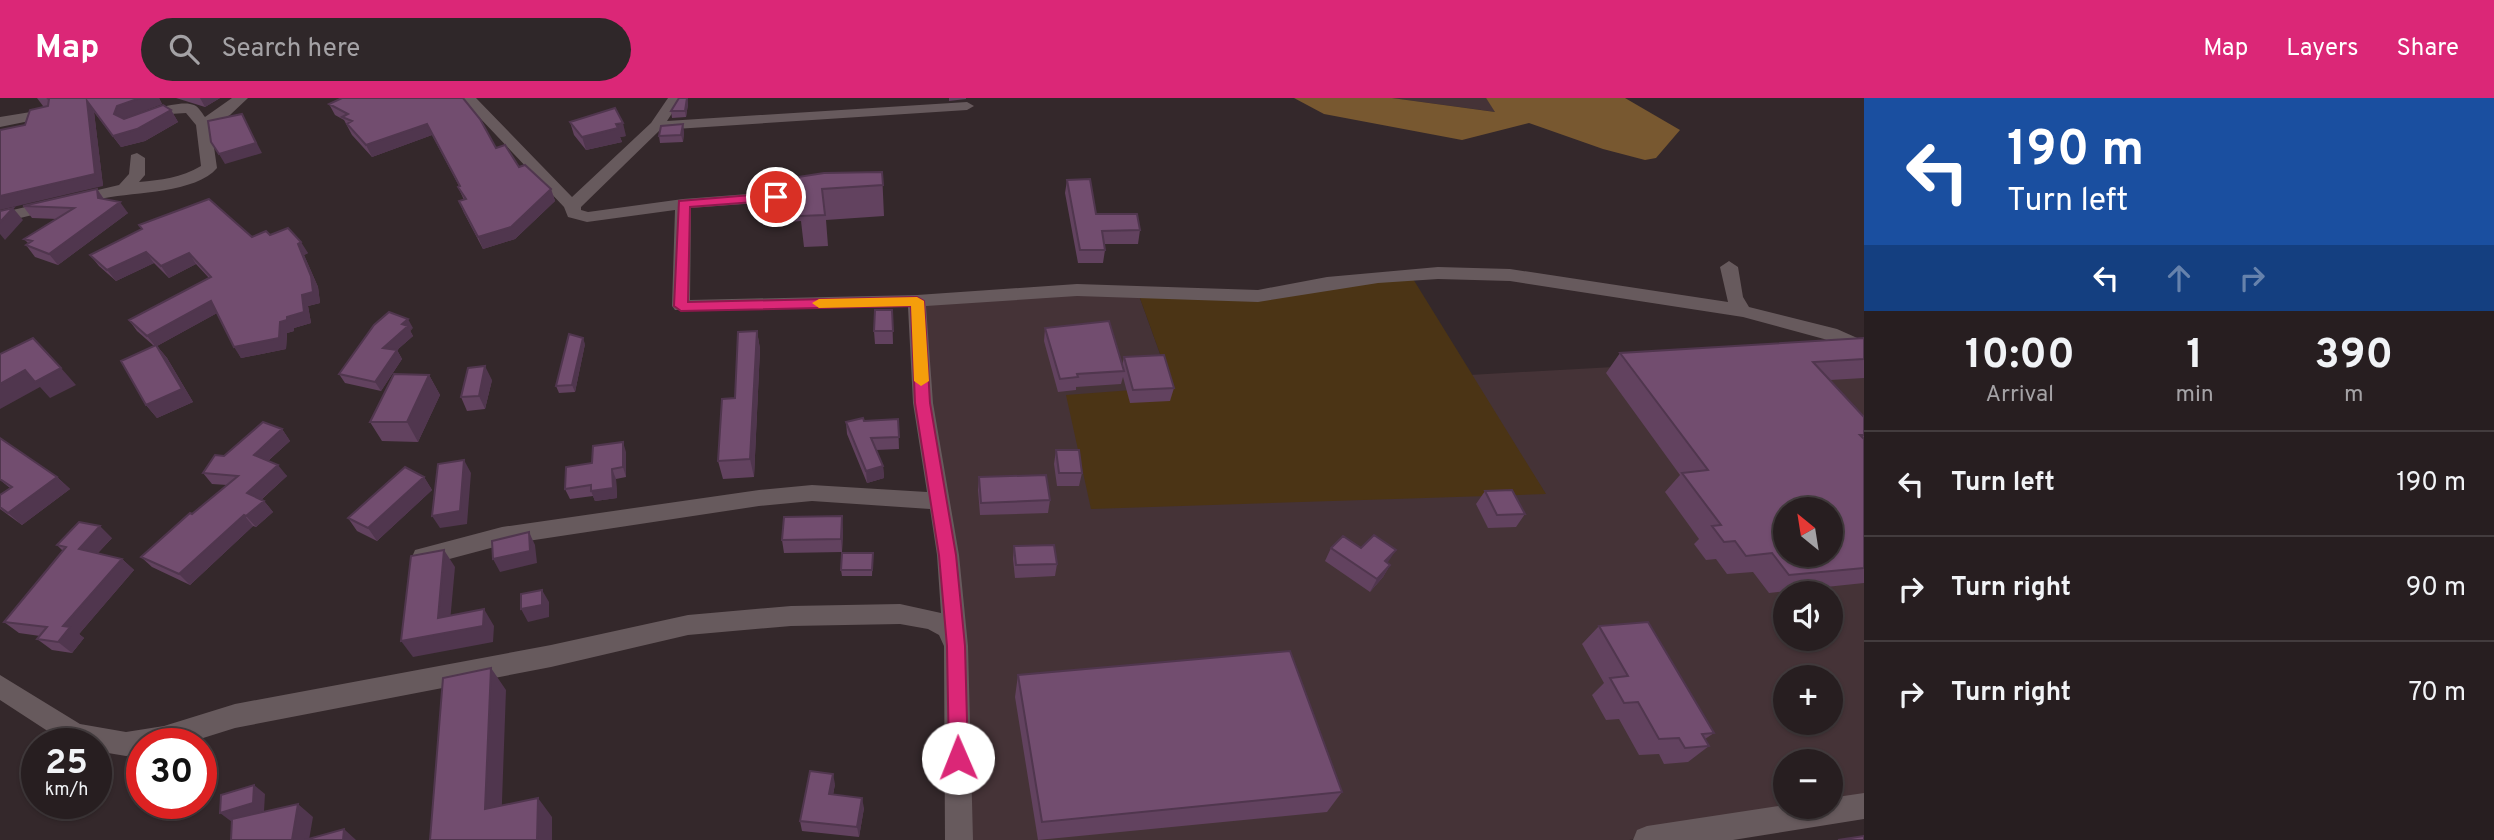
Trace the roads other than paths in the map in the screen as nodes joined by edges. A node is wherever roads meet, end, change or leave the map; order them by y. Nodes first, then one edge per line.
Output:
1 (241, 98) edge
2 (468, 98) edge
3 (675, 98) edge
4 (967, 106) dead end
5 (49, 113) edge
6 (0, 122) edge
7 (131, 123) edge
8 (203, 124) junction
9 (656, 126) junction
10 (136, 158) dead end
11 (125, 189) junction
12 (799, 195) edge
13 (683, 204) junction
14 (572, 206) junction
15 (0, 218) edge
16 (1729, 267) dead end
17 (917, 301) junction
18 (1743, 312) junction
19 (1864, 348) edge
20 (940, 502) junction
21 (423, 557) edge
22 (956, 646) junction
23 (0, 685) edge
24 (1864, 806) edge
25 (959, 840) edge
26 (1647, 840) edge

1 - 8 street
2 - 14 street
3 - 9 street
4 - 9 street
5 - 6 street
7 - 8 street
8 - 11 street
9 - 14 street
10 - 11 street
11 - 15 street
12 - 13 street
13 - 14 street
13 - 17 street
16 - 18 street
17 - 18 street
17 - 20 street
18 - 19 street
20 - 21 street
20 - 22 street
22 - 23 street
22 - 25 street
24 - 26 street

